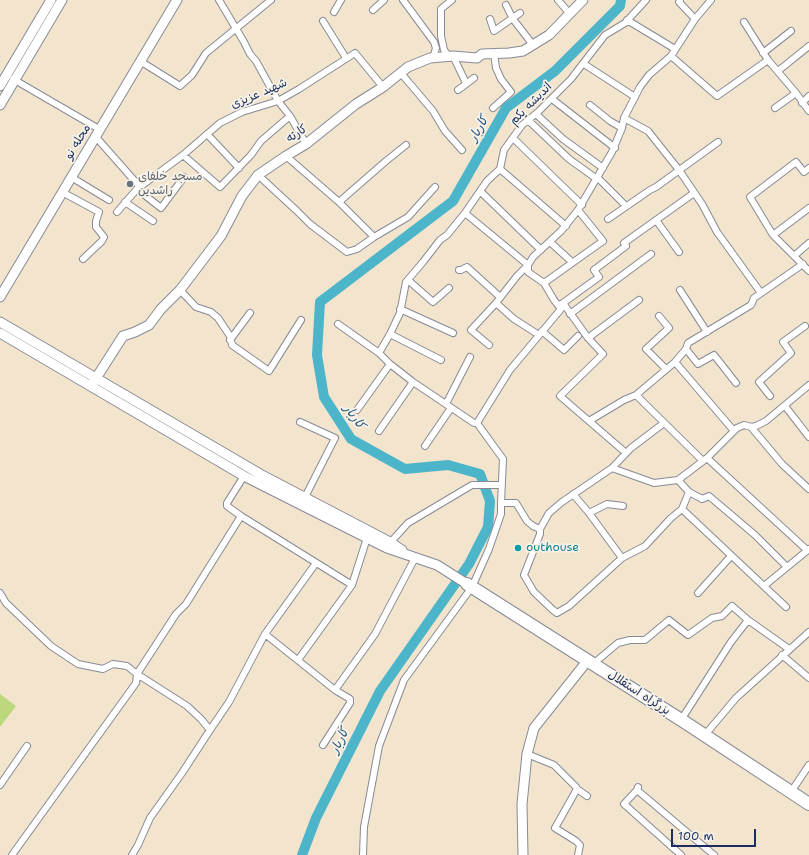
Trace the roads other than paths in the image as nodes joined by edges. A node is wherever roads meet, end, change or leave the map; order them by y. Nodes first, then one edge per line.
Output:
1 (51, 0) edge
2 (62, 0) edge
3 (177, 0) edge
4 (219, 0) edge
5 (271, 0) edge
6 (342, 0) edge
7 (384, 0) edge
8 (403, 0) edge
9 (452, 0) edge
10 (558, 0) edge
11 (583, 0) edge
12 (646, 0) edge
13 (680, 0) edge
14 (711, 0) edge
15 (506, 5) dead end
16 (373, 10) dead end
17 (334, 12) dead end
18 (520, 13) dead end
19 (570, 14) junction
20 (490, 19) dead end
21 (513, 19) junction
22 (695, 19) junction
23 (627, 20) junction
24 (323, 21) dead end
25 (744, 22) dead end
26 (237, 28) junction
27 (792, 31) dead end
28 (533, 45) junction
29 (809, 46) edge
30 (675, 49) junction
31 (763, 53) junction
32 (494, 54) junction
33 (453, 56) junction
34 (671, 56) junction
35 (346, 58) junction
36 (433, 58) junction
37 (470, 58) junction
38 (768, 60) junction
39 (140, 61) junction
40 (584, 64) junction
41 (778, 71) junction
42 (400, 72) junction
43 (11, 78) junction
44 (474, 78) dead end
45 (466, 83) junction
46 (0, 86) edge
47 (383, 87) junction
48 (458, 90) dead end
49 (796, 93) junction
50 (809, 96) edge
51 (635, 97) junction
52 (552, 99) junction
53 (278, 100) junction
54 (802, 102) junction
55 (0, 105) edge
56 (590, 105) dead end
57 (493, 108) dead end
58 (775, 108) dead end
59 (809, 111) edge
60 (536, 114) junction
61 (290, 116) junction
62 (624, 118) junction
63 (528, 120) junction
64 (622, 128) junction
65 (97, 133) junction
66 (207, 134) junction
67 (513, 138) junction
68 (718, 142) dead end
69 (306, 144) junction
70 (406, 145) dead end
71 (615, 148) junction
72 (462, 150) dead end
73 (183, 155) junction
74 (286, 156) junction
75 (239, 168) junction
76 (603, 168) junction
77 (809, 168) edge
78 (500, 169) junction
79 (679, 170) junction
80 (258, 175) junction
81 (71, 177) junction
82 (184, 177) dead end
83 (598, 179) junction
84 (435, 187) dead end
85 (139, 188) junction
86 (480, 191) junction
87 (62, 192) junction
88 (694, 193) junction
89 (109, 200) dead end
90 (125, 202) junction
91 (339, 202) junction
92 (626, 206) junction
93 (580, 208) junction
94 (809, 208) edge
95 (117, 212) dead end
96 (465, 213) junction
97 (608, 219) dead end
98 (656, 220) junction
99 (153, 221) dead end
100 (566, 226) junction
101 (773, 235) junction
102 (374, 237) junction
103 (550, 242) junction
104 (809, 243) edge
105 (541, 250) junction
106 (679, 252) dead end
107 (651, 254) dead end
108 (794, 256) junction
109 (82, 259) dead end
110 (572, 262) junction
111 (803, 264) junction
112 (528, 265) junction
113 (459, 270) dead end
114 (809, 271) edge
115 (408, 280) junction
116 (544, 283) junction
117 (449, 288) dead end
118 (180, 290) junction
119 (680, 290) dead end
120 (761, 293) junction
121 (0, 297) edge
122 (498, 300) junction
123 (639, 300) dead end
124 (560, 304) junction
125 (400, 309) junction
126 (250, 313) dead end
127 (570, 314) junction
128 (659, 316) dead end
129 (301, 320) dead end
130 (0, 322) edge
131 (338, 324) dead end
132 (805, 326) dead end
133 (707, 332) junction
134 (0, 333) edge
135 (453, 333) dead end
136 (541, 333) junction
137 (390, 334) junction
138 (578, 336) dead end
139 (588, 338) junction
140 (230, 340) junction
141 (489, 345) dead end
142 (686, 348) junction
143 (379, 354) junction
144 (470, 357) dead end
145 (441, 360) dead end
146 (675, 362) junction
147 (390, 364) junction
148 (666, 369) junction
149 (94, 382) junction
150 (413, 382) junction
151 (736, 383) dead end
152 (809, 385) edge
153 (636, 395) junction
154 (770, 396) dead end
155 (449, 406) junction
156 (785, 406) junction
157 (357, 410) dead end
158 (589, 421) junction
159 (300, 422) dead end
160 (477, 423) junction
161 (664, 423) junction
162 (751, 427) junction
163 (734, 430) junction
164 (379, 432) dead end
165 (809, 437) edge
166 (425, 446) dead end
167 (626, 453) junction
168 (705, 459) junction
169 (612, 468) junction
170 (244, 476) junction
171 (678, 480) junction
172 (499, 484) junction
173 (809, 489) edge
174 (689, 492) junction
175 (573, 494) junction
176 (303, 501) junction
177 (501, 503) junction
178 (623, 506) dead end
179 (682, 509) junction
180 (589, 513) junction
181 (241, 516) junction
182 (540, 529) junction
183 (367, 538) junction
184 (389, 545) junction
185 (808, 549) edge
186 (732, 556) junction
187 (415, 558) junction
188 (622, 558) junction
189 (316, 563) junction
190 (787, 567) junction
191 (352, 585) junction
192 (470, 586) junction
193 (764, 586) junction
194 (0, 592) edge
195 (698, 593) dead end
196 (786, 607) dead end
197 (748, 620) junction
198 (809, 632) edge
199 (266, 634) junction
200 (789, 649) junction
201 (782, 656) junction
202 (298, 660) junction
203 (591, 662) junction
204 (137, 674) junction
205 (809, 678) edge
206 (335, 690) junction
207 (681, 720) junction
208 (210, 730) junction
209 (704, 736) junction
210 (323, 745) dead end
211 (27, 746) dead end
212 (527, 754) junction
213 (809, 765) edge
214 (0, 784) edge
215 (577, 789) junction
216 (791, 792) junction
217 (587, 796) dead end
218 (809, 804) edge
219 (12, 855) edge
220 (132, 855) edge
221 (363, 855) edge
222 (523, 855) edge
223 (578, 855) edge
224 (681, 855) edge
225 (714, 855) edge

1 - 43 street
2 - 43 street
3 - 39 street, محله نو
4 - 26 street
5 - 26 street
6 - 17 street
7 - 16 street
8 - 36 street
9 - 37 street
10 - 19 street
11 - 19 street, کارته
12 - 23 street, اندیشه یکم
13 - 22 street
14 - 22 street
15 - 21 street
18 - 21 street
19 - 28 street, کارته
20 - 21 street
21 - 28 street
22 - 30 street
23 - 30 street
23 - 40 street, اندیشه یکم
24 - 35 street
25 - 31 street
26 - 39 street
26 - 53 street
27 - 31 street
28 - 32 street, کارته
29 - 41 street
30 - 34 street
31 - 38 street
32 - 37 street, کارته
32 - 57 street
33 - 36 street, کارته
33 - 37 street, کارته
33 - 45 street
34 - 38 street
34 - 51 street
35 - 47 street
35 - 53 street, شهید عزیزی
36 - 42 street, کارته
38 - 41 street
39 - 65 street, محله نو
40 - 51 street
40 - 52 street, اندیشه یکم
41 - 49 street
42 - 47 street, کارته
42 - 72 street
43 - 46 street
43 - 55 street
43 - 65 street
44 - 45 street
45 - 48 street
47 - 69 street, کارته
49 - 54 street
49 - 58 street
50 - 54 street
51 - 62 street
52 - 60 street, اندیشه یکم
52 - 71 street
53 - 61 street
53 - 66 street, شهید عزیزی
54 - 59 street
56 - 64 street
60 - 63 street, اندیشه یکم
60 - 76 street
61 - 69 street
61 - 75 street
62 - 64 street
62 - 79 street
63 - 67 street, اندیشه یکم
63 - 83 street
64 - 71 street
65 - 81 street, محله نو
65 - 85 street
66 - 73 street, شهید عزیزی
66 - 75 street
67 - 78 street, اندیشه یکم
67 - 93 street
68 - 79 street
69 - 74 street, کارته
70 - 91 street
71 - 76 street
73 - 75 street
73 - 85 street, شهید عزیزی
74 - 80 street, کارته
74 - 91 street
76 - 83 street
77 - 101 street
78 - 86 street
78 - 100 street
79 - 88 street
79 - 92 street
80 - 102 street
80 - 118 street, کارته
81 - 87 street, محله نو
81 - 89 street
82 - 85 street
83 - 92 street
83 - 93 street
84 - 102 street
85 - 90 street, شهید عزیزی
86 - 96 street
86 - 105 street
87 - 109 street
87 - 121 street, محله نو
88 - 98 street
88 - 120 street
90 - 95 street, شهید عزیزی
90 - 99 street
91 - 102 street
92 - 97 street
93 - 100 street
93 - 110 street
94 - 101 street
96 - 112 street
96 - 115 street
98 - 106 street
98 - 124 street
100 - 103 street
101 - 108 street
103 - 105 street
103 - 110 street
104 - 108 street
105 - 112 street
107 - 127 street
108 - 111 street
110 - 116 street
111 - 114 street
111 - 120 street
112 - 116 street
112 - 122 street
113 - 122 street
115 - 117 street
115 - 125 street
116 - 124 street
118 - 140 street
118 - 149 street, کارته
119 - 133 street
120 - 133 street
122 - 136 street
122 - 141 street
123 - 139 street
124 - 127 street
124 - 136 street
125 - 135 street
125 - 137 street
126 - 140 street
127 - 139 street
128 - 148 street
129 - 140 street
130 - 149 street
131 - 143 street
132 - 154 street
133 - 142 street
134 - 149 street
136 - 138 street
136 - 160 street
137 - 143 street
137 - 145 street
139 - 158 street
142 - 146 street
142 - 151 street
143 - 147 street
144 - 155 street
146 - 148 street
146 - 163 street
147 - 150 street
147 - 157 street
148 - 153 street
149 - 170 street
149 - 176 street
150 - 155 street
150 - 164 street
152 - 156 street
153 - 158 street
153 - 161 street
155 - 160 street
155 - 166 street
156 - 162 street
156 - 165 street
158 - 167 street
159 - 176 street
160 - 172 street
161 - 167 street
161 - 168 street
162 - 163 street
162 - 173 street
163 - 168 street
167 - 169 street
168 - 171 street
168 - 185 street
169 - 171 street
169 - 175 street
170 - 176 street
170 - 181 street
171 - 174 street
172 - 177 street
172 - 184 street
174 - 179 street
174 - 190 street
175 - 180 street
175 - 182 street
176 - 183 street
176 - 184 street
177 - 182 street
177 - 192 street
178 - 180 street
179 - 186 street
179 - 188 street
180 - 188 street
181 - 189 street
181 - 204 street
182 - 188 street
183 - 184 street
183 - 191 street
184 - 187 street
185 - 190 street
186 - 193 street
186 - 195 street
187 - 192 street
187 - 206 street
189 - 191 street
189 - 199 street
190 - 193 street
191 - 202 street
192 - 203 highway, بزرگراه استقلال
192 - 221 street
193 - 196 street
194 - 204 street
197 - 200 street
197 - 203 street
197 - 207 street
198 - 200 street
199 - 202 street
199 - 208 street
200 - 201 street
201 - 205 street
201 - 209 street
202 - 206 street
203 - 207 highway, بزرگراه استقلال
203 - 212 street
204 - 208 street
204 - 219 street
206 - 210 street
207 - 209 highway, بزرگراه استقلال
208 - 220 street
209 - 216 highway, بزرگراه استقلال
211 - 214 street
212 - 215 street
212 - 222 street
213 - 216 street
215 - 217 street
215 - 223 street
216 - 218 highway, بزرگراه استقلال
224 - 225 street

